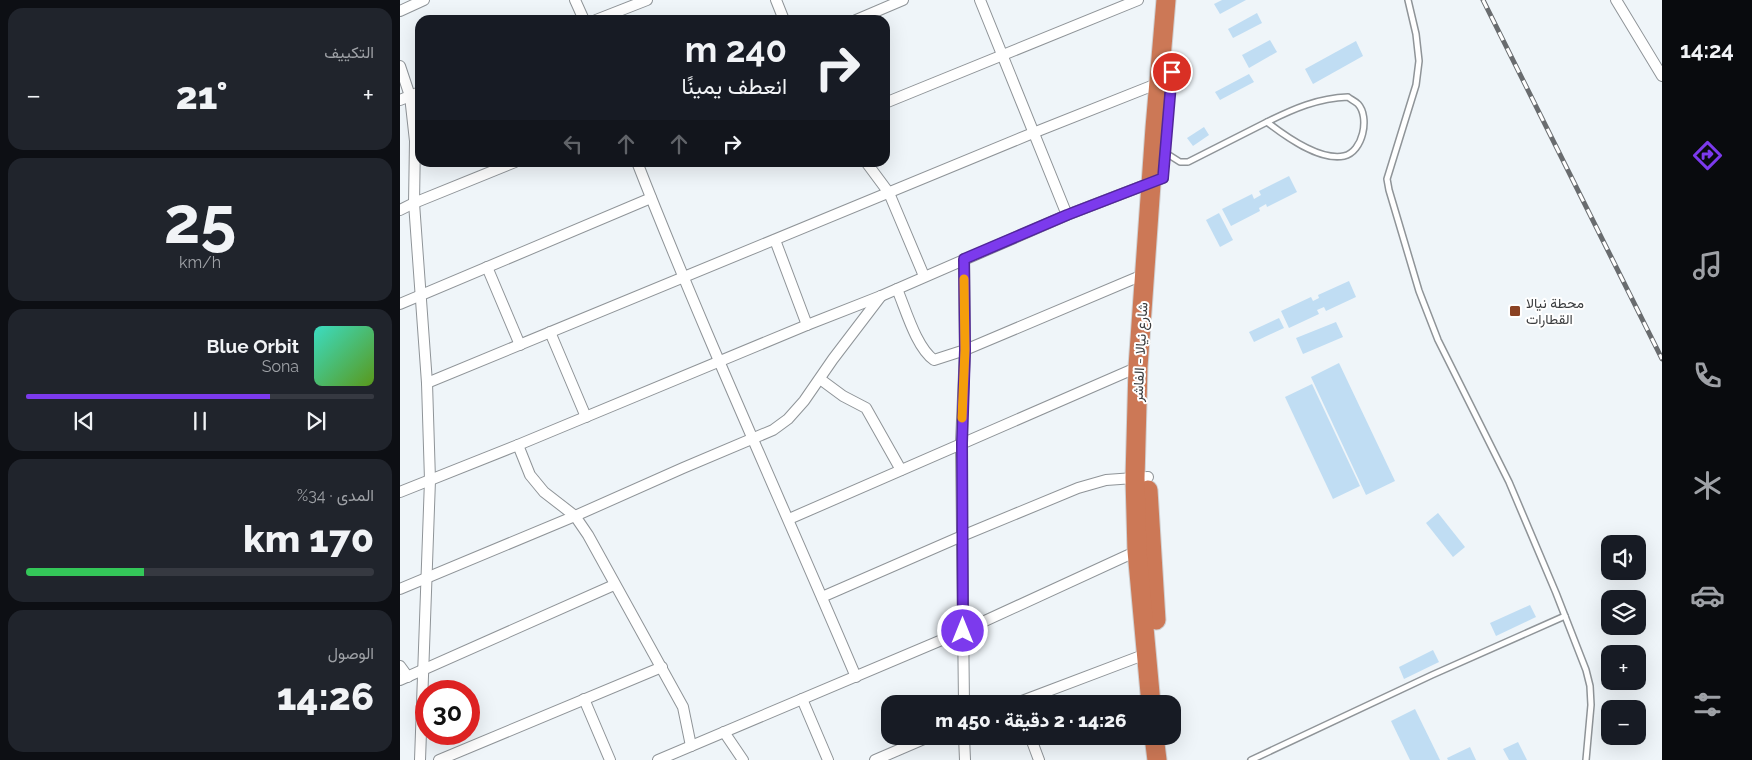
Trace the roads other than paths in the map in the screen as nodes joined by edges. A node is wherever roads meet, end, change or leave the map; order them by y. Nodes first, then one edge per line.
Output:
1 (424, 0) edge
2 (574, 0) edge
3 (647, 0) edge
4 (776, 0) edge
5 (903, 0) edge
6 (980, 0) edge
7 (1139, 0) edge
8 (1166, 0) edge
9 (1177, 0) edge
10 (1408, 0) edge
11 (1616, 0) edge
12 (400, 11) edge
13 (582, 15) edge
14 (609, 15) edge
15 (782, 15) edge
16 (868, 15) edge
17 (1004, 56) junction
18 (1167, 61) junction
19 (1658, 61) edge
20 (400, 66) edge
21 (1662, 76) edge
22 (1159, 83) junction
23 (415, 94) edge
24 (400, 100) edge
25 (890, 101) edge
26 (1267, 122) junction
27 (1033, 133) junction
28 (1160, 149) junction
29 (502, 167) edge
30 (639, 167) edge
31 (870, 167) edge
32 (1157, 180) junction
33 (889, 193) junction
34 (651, 198) junction
35 (414, 202) junction
36 (400, 210) edge
37 (1067, 215) junction
38 (775, 240) junction
39 (964, 259) junction
40 (487, 267) junction
41 (1145, 274) junction
42 (924, 276) junction
43 (683, 277) junction
44 (897, 289) junction
45 (420, 295) junction
46 (881, 296) junction
47 (400, 304) edge
48 (807, 325) junction
49 (550, 332) junction
50 (520, 345) junction
51 (965, 350) junction
52 (718, 362) junction
53 (1138, 367) junction
54 (820, 379) junction
55 (427, 383) junction
56 (586, 417) junction
57 (753, 438) junction
58 (962, 443) junction
59 (518, 445) junction
60 (900, 470) junction
61 (1142, 477) junction
62 (430, 480) junction
63 (400, 492) edge
64 (575, 516) junction
65 (788, 519) junction
66 (962, 536) junction
67 (1136, 551) junction
68 (426, 579) junction
69 (614, 585) junction
70 (400, 590) edge
71 (822, 597) junction
72 (1564, 616) junction
73 (963, 631) junction
74 (1146, 654) junction
75 (400, 666) edge
76 (662, 667) junction
77 (424, 670) junction
78 (856, 677) junction
79 (404, 679) edge
80 (964, 695) edge
81 (1038, 695) edge
82 (1150, 695) edge
83 (1163, 695) edge
84 (802, 699) junction
85 (584, 700) junction
86 (724, 732) junction
87 (910, 745) edge
88 (964, 745) edge
89 (1033, 745) edge
90 (1155, 745) edge
91 (1168, 745) edge
92 (690, 746) junction
93 (420, 760) edge
94 (438, 760) edge
95 (610, 760) edge
96 (658, 760) edge
97 (743, 760) edge
98 (828, 760) edge
99 (875, 760) edge
100 (965, 760) edge
101 (1039, 760) edge
102 (1157, 760) edge
103 (1169, 760) edge
104 (1252, 760) edge
105 (1586, 760) edge

1 - 12 street
2 - 13 street
3 - 14 street
4 - 15 street
5 - 16 street
6 - 17 street
7 - 17 street
8 - 18 highway, شارع نيالا - الفاشر
9 - 18 highway, شارع نيالا - الفاشر
10 - 72 lane
11 - 19 street
17 - 25 street
17 - 27 street
18 - 22 highway, شارع نيالا - الفاشر
18 - 28 highway, شارع نيالا - الفاشر
19 - 21 street
20 - 23 street
22 - 27 street
22 - 28 highway, شارع نيالا - الفاشر
23 - 24 street
23 - 35 street
26 - 26 lane
26 - 28 lane
27 - 33 street
27 - 37 street
28 - 32 highway, شارع نيالا - الفاشر
29 - 35 street
30 - 34 street
31 - 33 street
32 - 37 street
32 - 41 highway, شارع نيالا - الفاشر
32 - 61 highway, شارع نيالا - الفاشر
33 - 38 street
33 - 42 street
34 - 40 street
34 - 43 street
35 - 36 street
35 - 45 street
37 - 39 street
38 - 43 street
38 - 48 street
39 - 42 street
39 - 51 street
40 - 45 street
40 - 50 street
41 - 51 street
41 - 53 highway, شارع نيالا - الفاشر
42 - 44 street
43 - 49 street
43 - 52 street
44 - 46 street
44 - 51 street
45 - 47 street
45 - 55 street
46 - 48 street
46 - 54 street
48 - 52 street
49 - 50 street
49 - 56 street
50 - 55 street
51 - 58 street
52 - 56 street
52 - 57 street
53 - 58 street
53 - 61 highway, شارع نيالا - الفاشر
54 - 57 street
54 - 60 street
55 - 62 street
56 - 59 street
57 - 64 street
57 - 65 street
58 - 60 street
58 - 66 street
59 - 62 street
59 - 64 street
60 - 65 street
61 - 66 street
61 - 67 highway, شارع نيالا - الفاشر
61 - 83 highway, شارع نيالا - الفاشر
62 - 63 street
62 - 68 street
64 - 68 street
64 - 69 street
65 - 71 street
66 - 71 street
66 - 73 street
67 - 73 street
67 - 74 highway, شارع نيالا - الفاشر
68 - 70 street
68 - 77 street
69 - 76 street
69 - 77 street
71 - 78 street
72 - 104 lane
72 - 105 lane
73 - 78 street
73 - 80 street
74 - 81 street
74 - 82 highway, شارع نيالا - الفاشر
75 - 79 street
76 - 85 street
76 - 92 street
77 - 79 street
77 - 93 street
78 - 84 street
84 - 86 street
84 - 98 street
85 - 94 street
85 - 95 street
86 - 92 street
86 - 97 street
87 - 99 street
88 - 100 street
89 - 101 street
90 - 102 highway
91 - 103 highway
92 - 96 street

